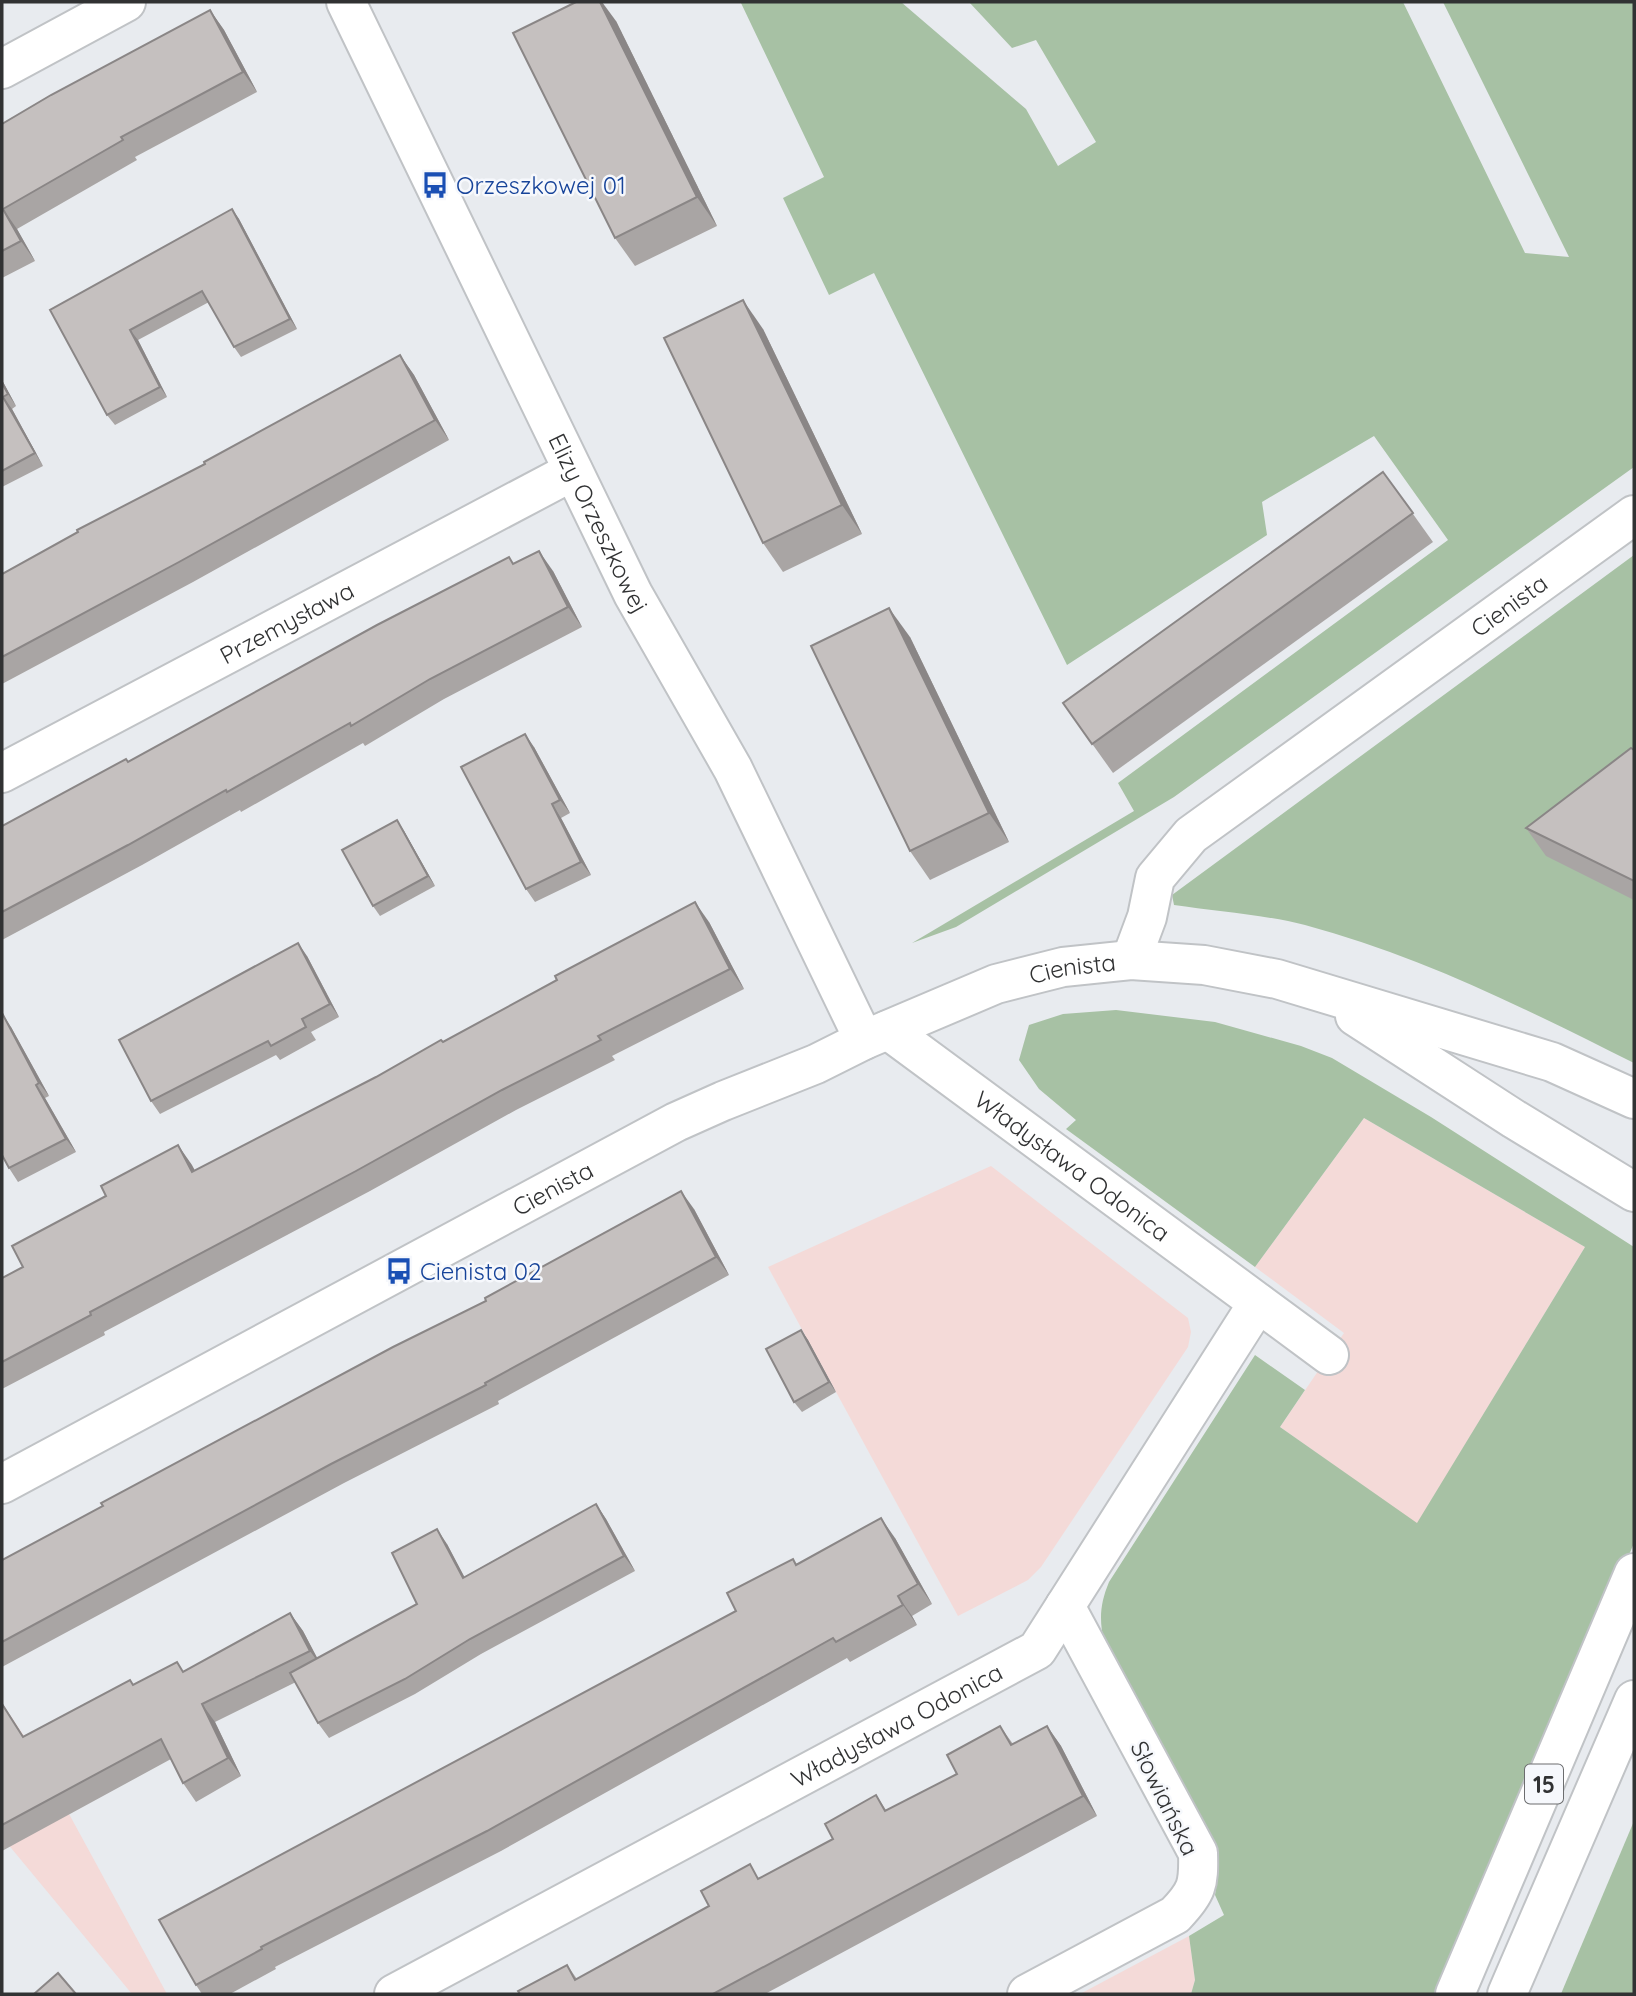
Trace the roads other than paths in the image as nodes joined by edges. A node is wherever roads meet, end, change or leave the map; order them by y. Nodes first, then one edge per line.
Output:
1 (126, 2) edge
2 (346, 2) edge
3 (2, 69) edge
4 (573, 471) junction
5 (1634, 515) edge
6 (2, 773) edge
7 (1131, 960) junction
8 (1315, 990) junction
9 (876, 1035) junction
10 (1634, 1099) edge
11 (1634, 1192) edge
12 (1258, 1303) junction
13 (1329, 1355) dead end
14 (2, 1484) edge
15 (1634, 1573) edge
16 (1065, 1606) junction
17 (1634, 1700) edge
18 (394, 1994) edge
19 (1027, 1994) edge
20 (1455, 1994) edge
21 (1507, 1994) edge

1 - 3 street
2 - 4 street, Elizy Orzeszkowej
4 - 6 street, Przemysława
4 - 9 street, Elizy Orzeszkowej
5 - 7 street, Cienista
7 - 8 street, Cienista
7 - 9 street, Cienista
8 - 10 street, Cienista
8 - 11 street, Cienista
9 - 12 street, Władysława Odonica
9 - 14 street, Cienista
12 - 13 street, Władysława Odonica
12 - 16 street, Władysława Odonica
15 - 20 street, 15
16 - 18 street, Władysława Odonica
16 - 19 street, Słowiańska
17 - 21 street, 15

